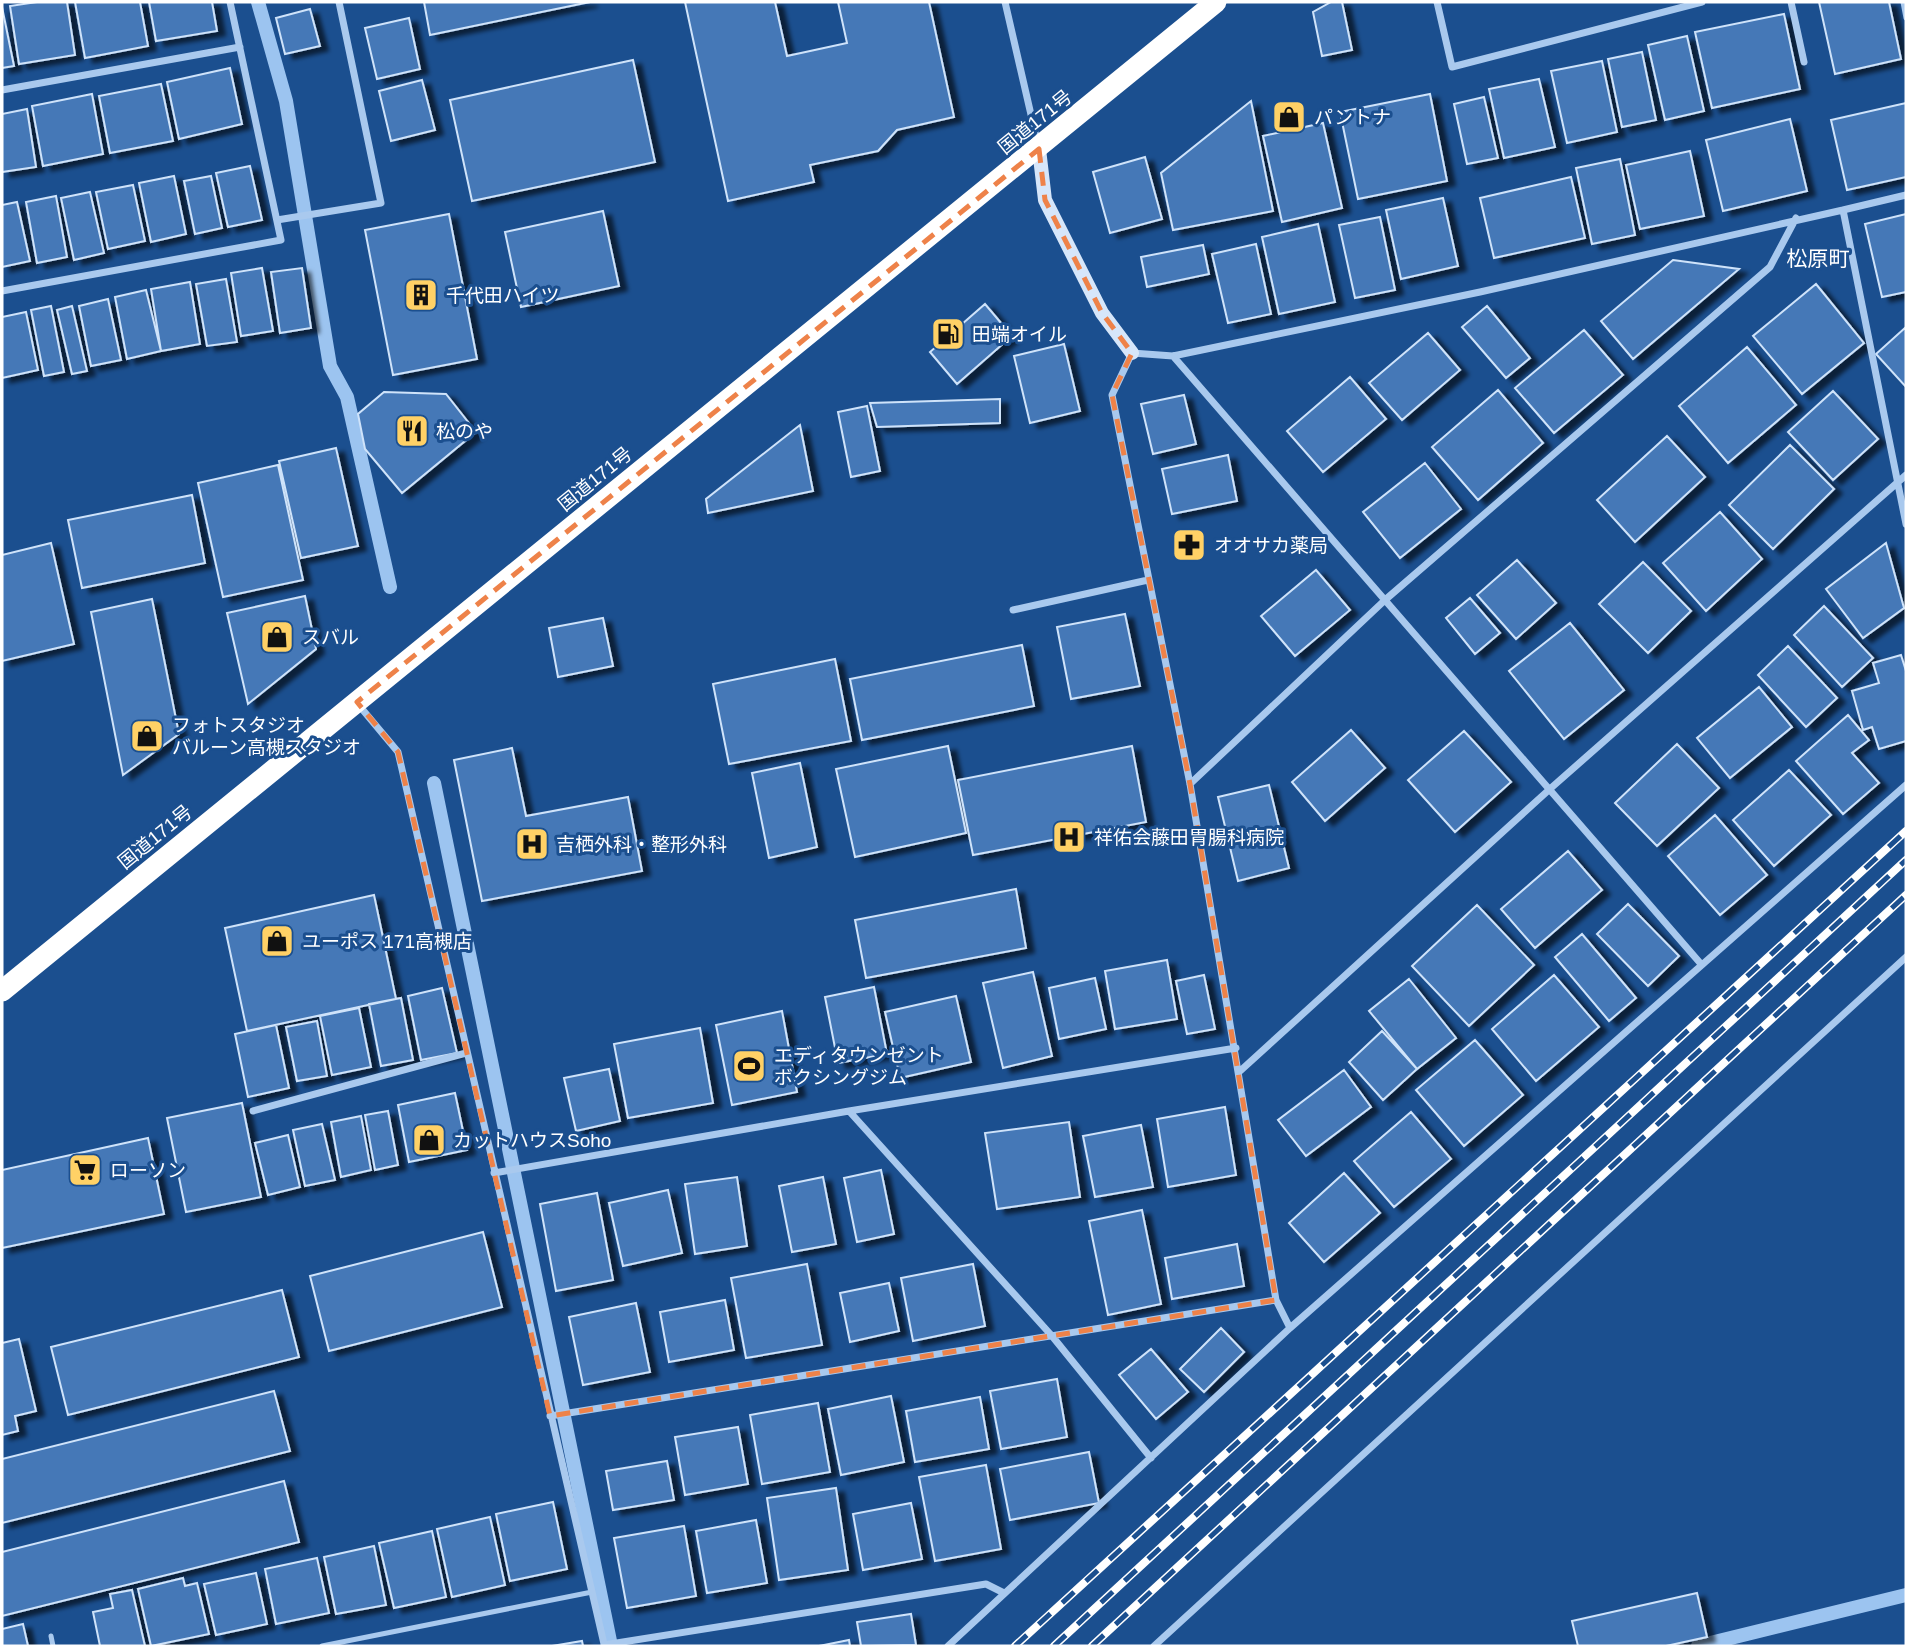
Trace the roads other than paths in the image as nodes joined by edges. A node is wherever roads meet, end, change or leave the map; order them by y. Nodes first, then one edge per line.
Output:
1 (230, 2) edge
2 (340, 2) edge
3 (1005, 2) edge
4 (1216, 2) edge
5 (1437, 2) edge
6 (1702, 2) edge
7 (1791, 2) edge
8 (1903, 2) edge
9 (1906, 18) edge
10 (240, 47) junction
11 (1804, 62) dead end
12 (2, 90) edge
13 (1039, 149) junction
14 (1906, 195) edge
15 (1843, 210) junction
16 (1796, 218) junction
17 (277, 220) junction
18 (2, 291) edge
19 (1132, 353) junction
20 (1173, 356) junction
21 (1906, 475) edge
22 (1897, 484) junction
23 (1906, 524) edge
24 (1147, 580) junction
25 (1385, 600) junction
26 (1013, 610) dead end
27 (357, 702) junction
28 (1190, 784) junction
29 (1906, 785) edge
30 (1551, 788) junction
31 (1906, 957) edge
32 (1701, 964) junction
33 (2, 990) edge
34 (1236, 1048) junction
35 (466, 1053) junction
36 (1239, 1072) junction
37 (253, 1111) dead end
38 (849, 1111) junction
39 (494, 1173) junction
40 (1276, 1300) junction
41 (1290, 1328) junction
42 (1052, 1336) junction
43 (550, 1416) junction
44 (1150, 1458) junction
45 (592, 1592) junction
46 (1004, 1593) junction
47 (51, 1636) dead end
48 (604, 1645) edge
49 (53, 1646) edge
50 (322, 1646) edge
51 (948, 1646) edge
52 (1154, 1646) edge

1 - 10 street
2 - 17 street
3 - 13 street
4 - 13 highway, 国道171号
5 - 6 street
7 - 11 street
8 - 9 lane
10 - 12 street
10 - 17 street
13 - 19 street
13 - 27 highway, 国道171号
14 - 15 street
15 - 16 street
15 - 22 street
16 - 20 street
16 - 25 street
17 - 18 street
19 - 20 street
19 - 24 street
20 - 25 street
21 - 22 street
22 - 23 street
22 - 30 street
24 - 26 street
24 - 28 street
25 - 28 street
25 - 30 street
27 - 33 highway, 国道171号
27 - 35 street
28 - 34 street
29 - 32 street
30 - 32 street
30 - 36 street
31 - 52 street
32 - 41 street
34 - 36 street
34 - 38 street
35 - 37 street
35 - 39 street
36 - 40 street
38 - 39 street
38 - 42 street
39 - 43 street
40 - 41 street
40 - 42 street
41 - 44 street
42 - 43 street
42 - 44 street
43 - 45 street
44 - 46 street
45 - 48 street
45 - 50 lane
46 - 48 street
46 - 51 street
47 - 49 lane

